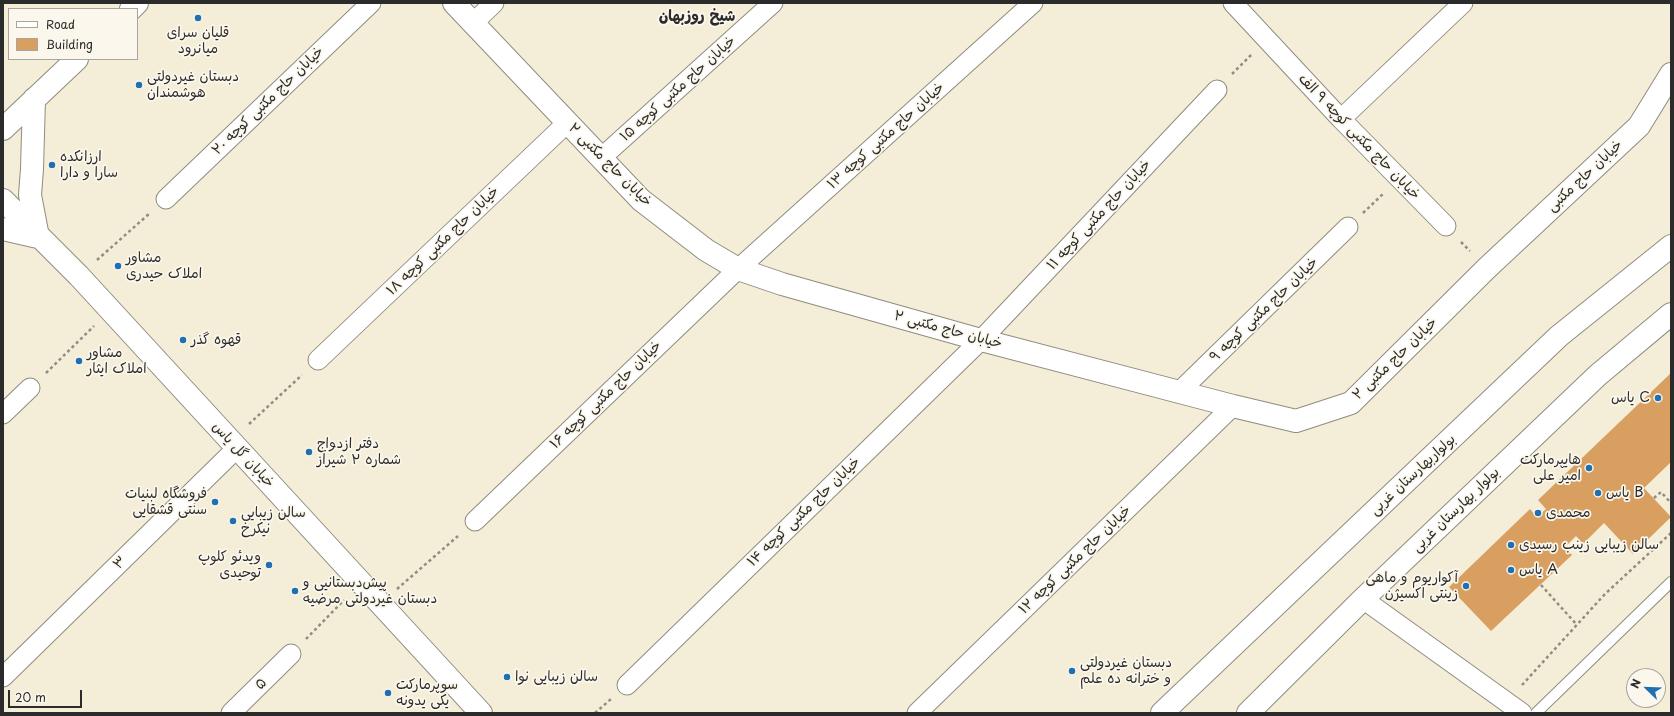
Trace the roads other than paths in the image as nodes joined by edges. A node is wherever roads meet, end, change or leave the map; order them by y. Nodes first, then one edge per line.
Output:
1 (371, 3) edge
2 (454, 3) edge
3 (494, 3) edge
4 (773, 3) edge
5 (1033, 3) edge
6 (1233, 3) edge
7 (1463, 3) edge
8 (473, 23) junction
9 (76, 60) edge
10 (1671, 74) edge
11 (1217, 90) road end
12 (34, 99) junction
13 (1341, 118) junction
14 (568, 122) junction
15 (3, 129) edge
16 (601, 158) junction
17 (166, 199) road end
18 (3, 200) edge
19 (1446, 226) road end
20 (1348, 228) road end
21 (3, 229) edge
22 (38, 237) junction
23 (1671, 246) edge
24 (1488, 268) joint
25 (738, 269) junction
26 (1671, 314) edge
27 (981, 340) junction
28 (318, 360) road end
29 (30, 388) road end
30 (1179, 392) junction
31 (1233, 406) junction
32 (3, 414) edge
33 (234, 445) junction
34 (475, 521) road end
35 (1671, 582) edge
36 (1363, 599) junction
37 (291, 654) road end
38 (3, 677) edge
39 (627, 685) dead end
40 (1515, 708) edge
41 (231, 713) edge
42 (481, 713) edge
43 (917, 713) edge
44 (1162, 713) edge
45 (1248, 713) edge
46 (1536, 713) edge

1 - 17 street, خیابان حاج مکتبی کوچه ۲۰
2 - 8 street, خیابان حاج مکتبی ۲
3 - 8 street
4 - 16 street, خیابان حاج مکتبی کوچه ۱۵
5 - 25 street, خیابان حاج مکتبی کوچه ۱۳
6 - 13 street, خیابان حاج مکتبی کوچه ۹ الف
7 - 13 street
8 - 14 street, خیابان حاج مکتبی ۲
9 - 12 street
10 - 24 street, خیابان حاج مکتبی
11 - 27 street, خیابان حاج مکتبی کوچه ۱۱
12 - 15 street
12 - 22 street
13 - 19 street, خیابان حاج مکتبی کوچه ۹ الف
14 - 16 street, خیابان حاج مکتبی ۲
14 - 28 street, خیابان حاج مکتبی کوچه ۱۸
16 - 25 street, خیابان حاج مکتبی ۲
18 - 22 street, خیابان گل یاس
20 - 30 street, خیابان حاج مکتبی کوچه ۹
21 - 22 street
22 - 33 street, خیابان گل یاس
23 - 44 street, بولواربهارستان غربی
24 - 31 street, خیابان حاج مکتبی ۲
25 - 27 street, خیابان حاج مکتبی ۲
25 - 34 street, خیابان حاج مکتبی کوچه ۱۶
26 - 36 street, بولوار بهارستان غربی
27 - 30 street, خیابان حاج مکتبی ۲
27 - 39 street, خیابان حاج مکتبی کوچه ۱۴
29 - 32 street
30 - 31 street, خیابان حاج مکتبی ۲
31 - 43 street, خیابان حاج مکتبی کوچه ۱۲
33 - 38 street, ۳
33 - 42 street, خیابان گل یاس
35 - 46 lane
36 - 40 street
36 - 45 street, بولوار بهارستان غربی
37 - 41 street, ۵

